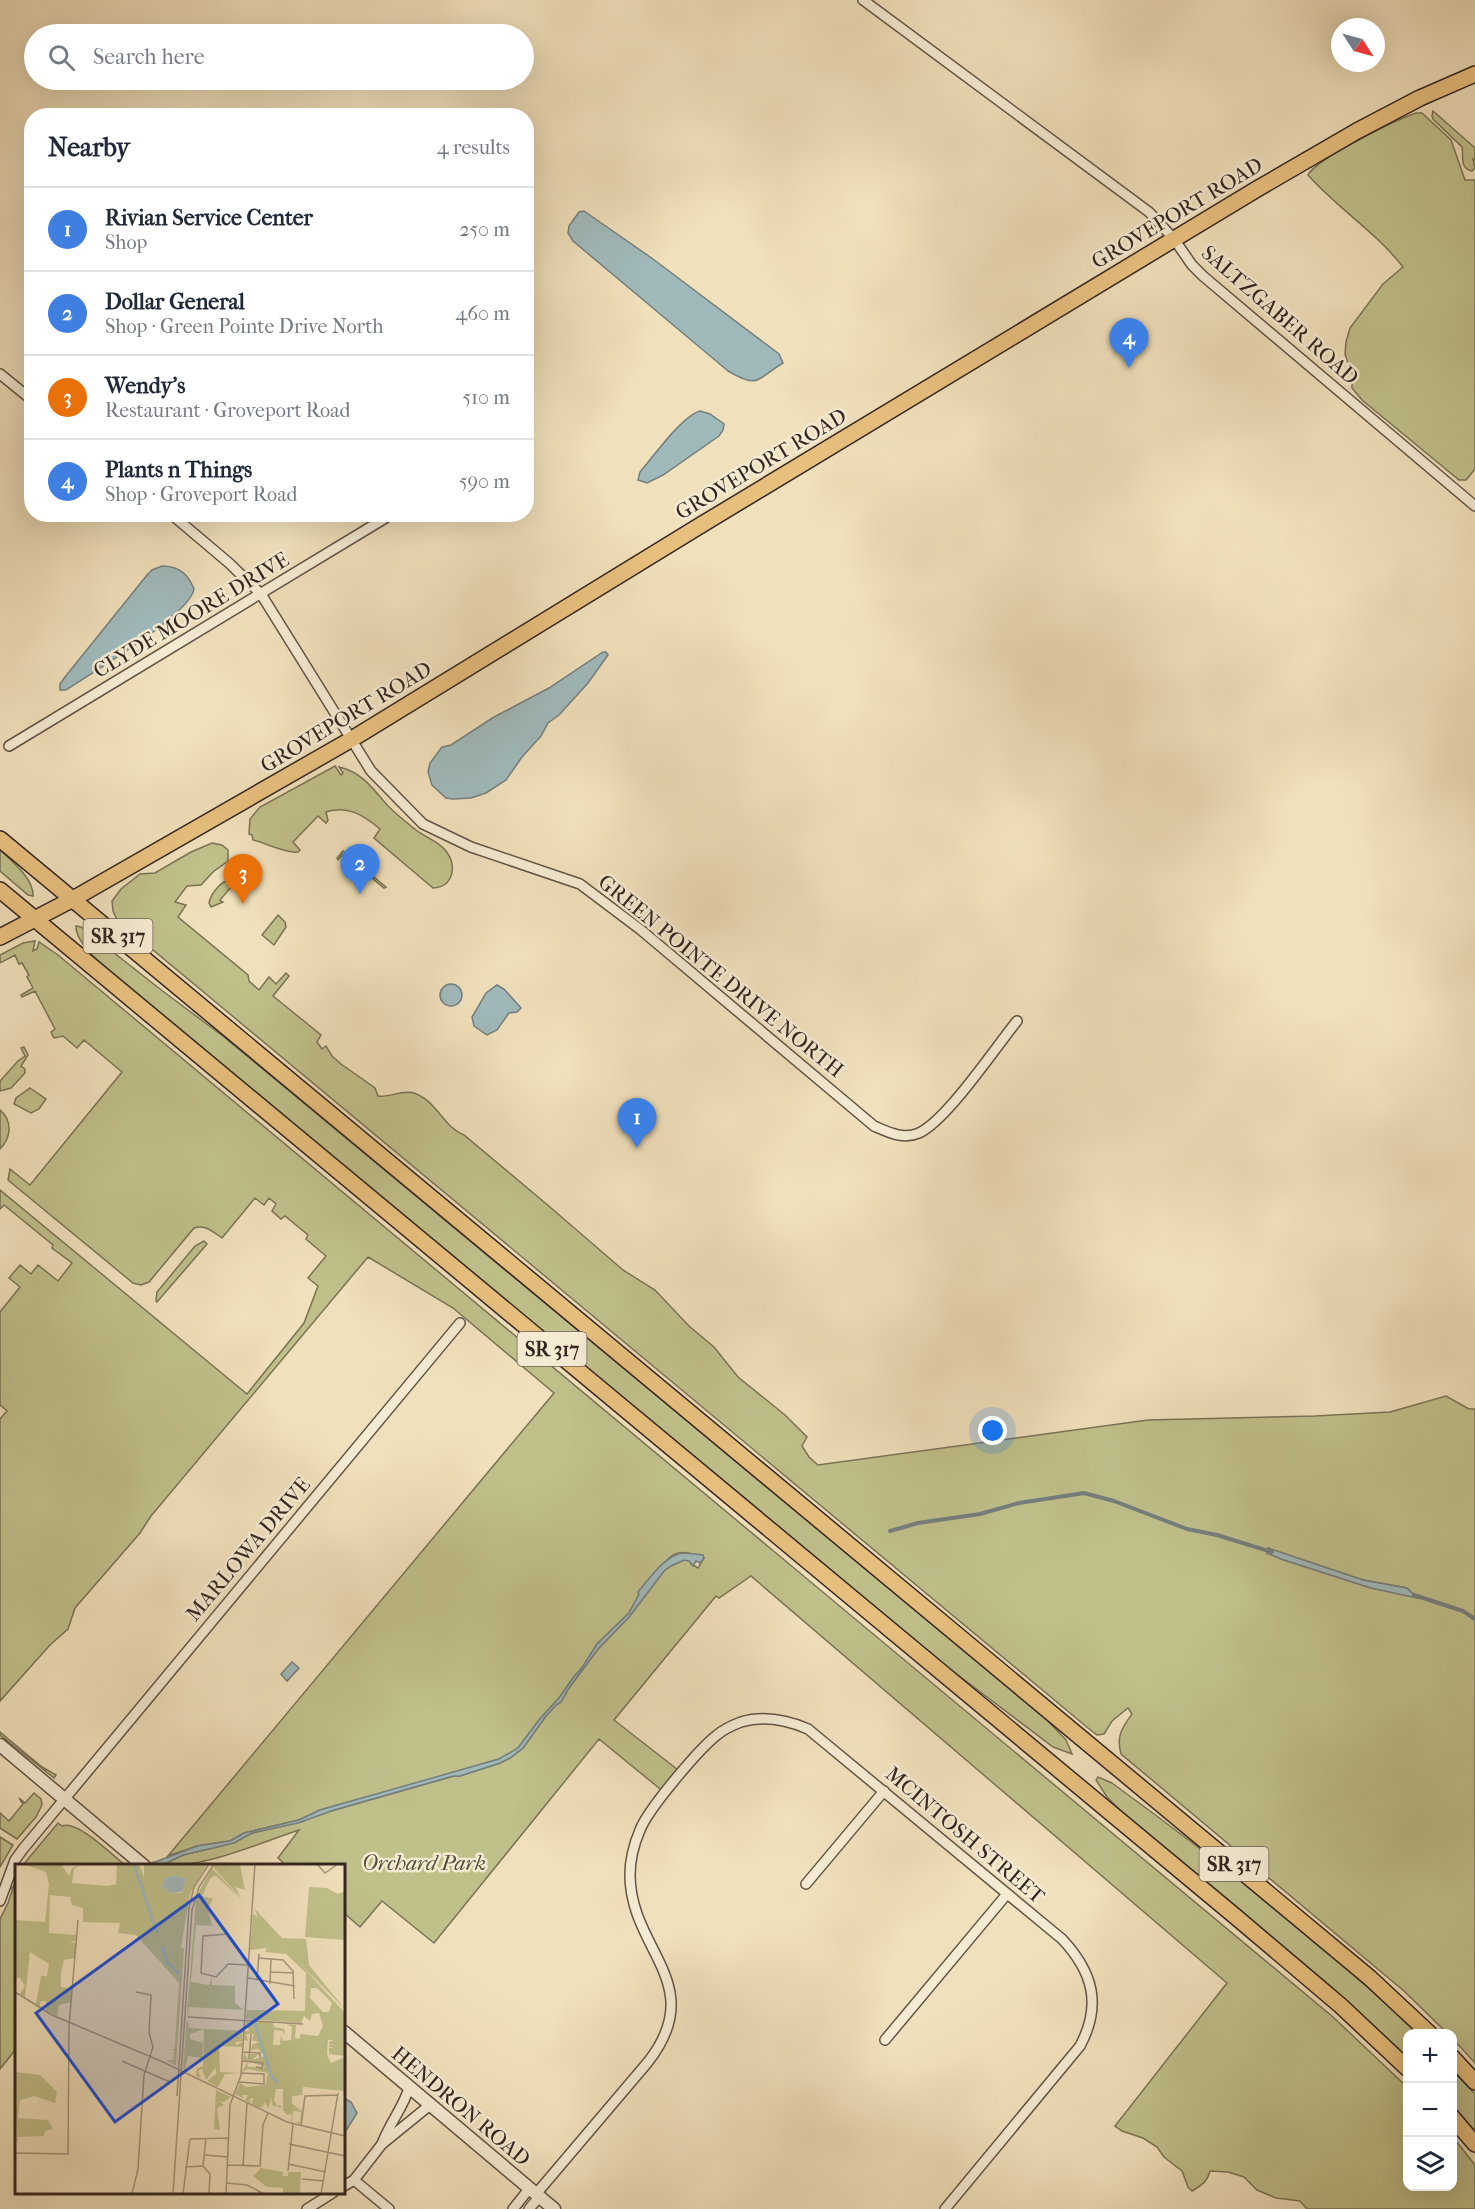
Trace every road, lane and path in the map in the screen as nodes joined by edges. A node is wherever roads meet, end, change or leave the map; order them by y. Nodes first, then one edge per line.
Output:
1 (863, 0) edge
2 (1475, 74) edge
3 (1174, 239) junction
4 (0, 374) edge
5 (24, 394) edge
6 (1475, 506) edge
7 (180, 522) edge
8 (379, 522) edge
9 (261, 594) junction
10 (352, 739) junction
11 (9, 746) dead end
12 (0, 839) edge
13 (0, 890) edge
14 (73, 899) junction
15 (34, 918) junction
16 (0, 937) edge
17 (1017, 1022) dead end
18 (459, 1323) dead end
19 (0, 1746) edge
20 (884, 1791) junction
21 (64, 1799) junction
22 (142, 1864) edge
23 (806, 1884) dead end
24 (1007, 1894) junction
25 (1, 1898) edge
26 (1425, 2029) edge
27 (345, 2033) edge
28 (885, 2040) dead end
29 (1457, 2062) edge
30 (1403, 2064) edge
31 (1475, 2082) edge
32 (409, 2088) junction
33 (430, 2105) junction
34 (1457, 2123) edge
35 (382, 2144) junction
36 (1475, 2144) edge
37 (354, 2180) junction
38 (345, 2185) edge
39 (535, 2193) junction
40 (332, 2194) edge
41 (307, 2209) edge
42 (389, 2209) edge
43 (513, 2209) edge
44 (529, 2209) edge
45 (554, 2209) edge
46 (945, 2209) edge

1 - 3 street, SALTZGABER ROAD
2 - 3 main road, GROVEPORT ROAD
3 - 6 street, SALTZGABER ROAD
3 - 10 main road, GROVEPORT ROAD
4 - 5 street
7 - 9 street, GREEN POINTE DRIVE NORTH
8 - 9 street, CLYDE MOORE DRIVE
9 - 10 street, GREEN POINTE DRIVE NORTH
9 - 11 street, CLYDE MOORE DRIVE
10 - 14 main road, GROVEPORT ROAD
10 - 17 street, GREEN POINTE DRIVE NORTH
12 - 14 main road, SR 317
13 - 15 main road, SR 317
14 - 15 main road, GROVEPORT ROAD
14 - 26 main road, SR 317
15 - 16 main road, GROVEPORT ROAD
15 - 30 main road, SR 317
18 - 21 street, MARLOWA DRIVE
19 - 21 street
20 - 23 street
20 - 24 street, MCINTOSH STREET
20 - 39 street, MCINTOSH STREET
21 - 22 street
21 - 25 street, MARLOWA DRIVE
24 - 28 street
24 - 46 street, MCINTOSH STREET
27 - 32 street, HENDRON ROAD
29 - 31 main road
32 - 33 street, HENDRON ROAD
32 - 35 street
33 - 35 street
33 - 39 street, HENDRON ROAD
34 - 36 main road
35 - 37 street
37 - 38 street
37 - 42 street
39 - 43 street
39 - 44 street
39 - 45 street, HENDRON ROAD
40 - 41 street

